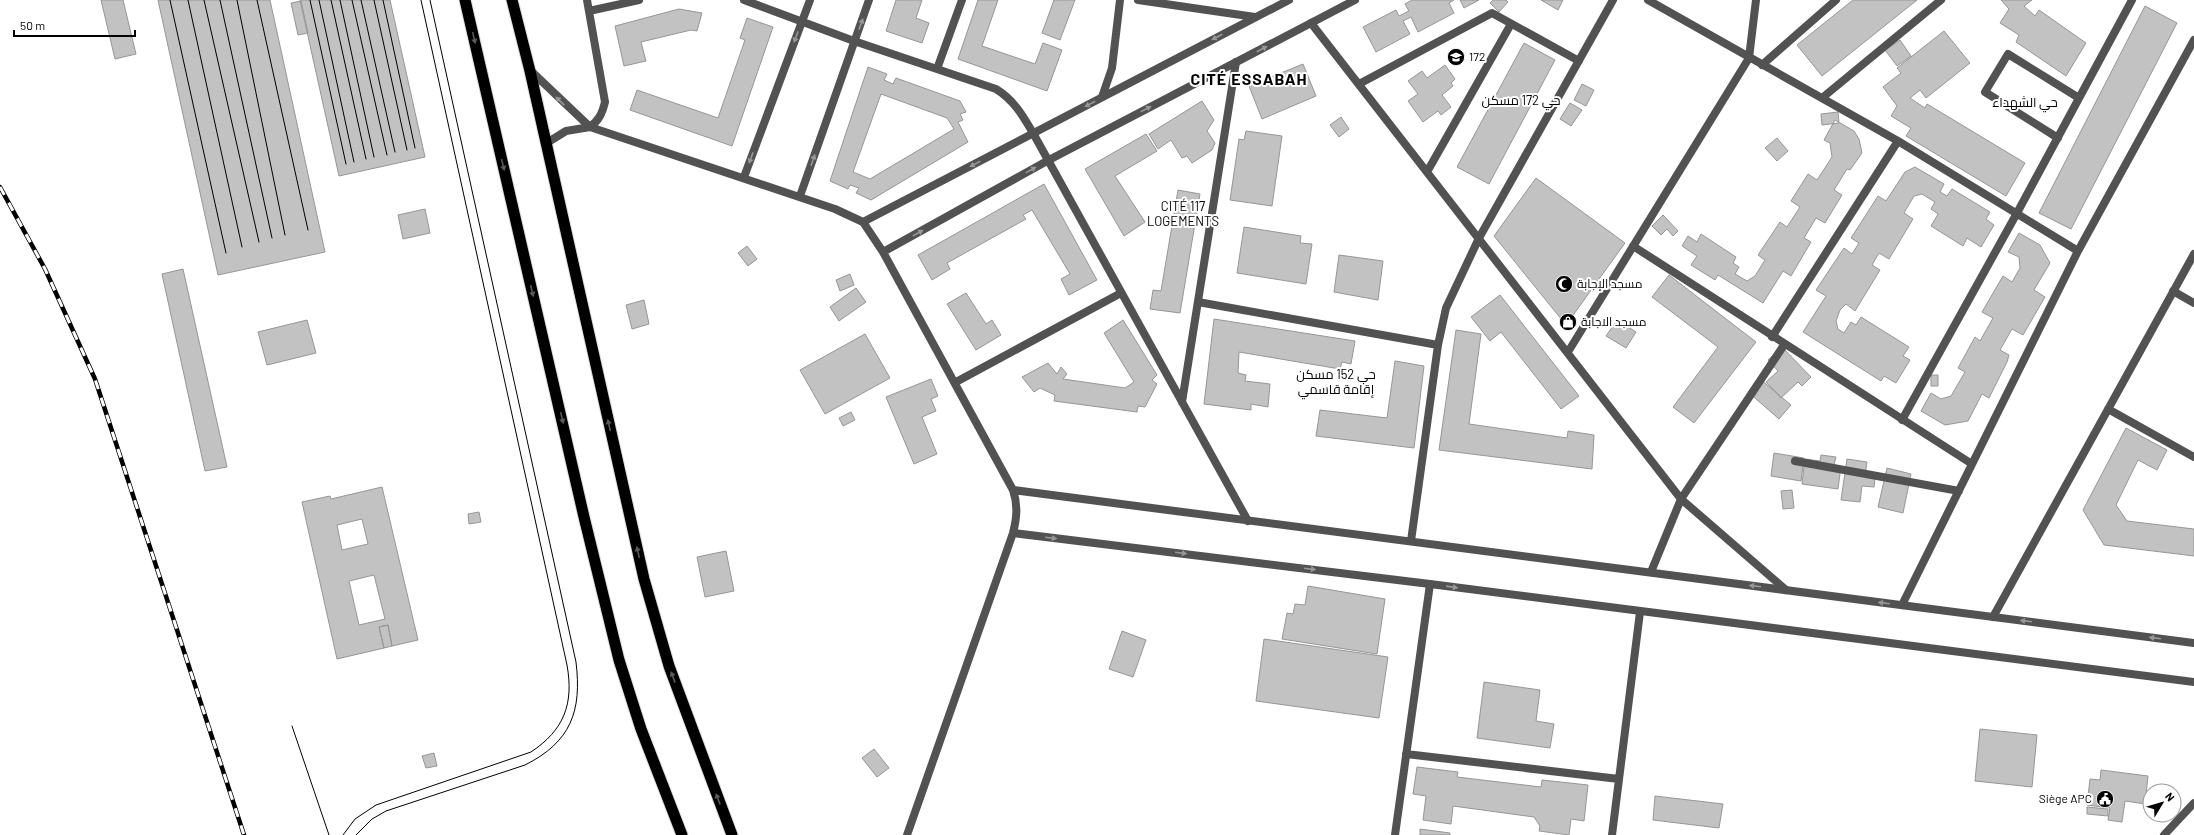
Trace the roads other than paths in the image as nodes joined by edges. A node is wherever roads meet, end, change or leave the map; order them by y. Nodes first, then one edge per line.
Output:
1 (465, 0) edge
2 (512, 0) edge
3 (587, 0) edge
4 (639, 0) edge
5 (744, 0) edge
6 (810, 0) edge
7 (870, 0) edge
8 (962, 0) edge
9 (1120, 0) edge
10 (1138, 0) edge
11 (1289, 0) edge
12 (1355, 0) edge
13 (1613, 0) edge
14 (1648, 0) edge
15 (1756, 0) edge
16 (1836, 0) edge
17 (1941, 0) edge
18 (2132, 0) edge
19 (589, 11) junction
20 (1255, 18) junction
21 (802, 22) junction
22 (1312, 23) junction
23 (1512, 24) junction
24 (2194, 40) edge
25 (854, 41) junction
26 (1749, 58) junction
27 (1579, 61) junction
28 (1236, 62) junction
29 (1762, 65) junction
30 (937, 69) junction
31 (530, 70) junction
32 (1359, 84) junction
33 (1102, 97) junction
34 (1822, 98) junction
35 (2080, 98) junction
36 (590, 127) junction
37 (1033, 133) junction
38 (2058, 138) junction
39 (1898, 141) junction
40 (545, 144) junction
41 (1048, 161) junction
42 (1427, 172) junction
43 (744, 178) junction
44 (800, 196) junction
45 (2017, 213) junction
46 (863, 222) junction
47 (1479, 238) junction
48 (1633, 246) junction
49 (2078, 251) junction
50 (883, 252) junction
51 (2194, 254) edge
52 (2173, 291) junction
53 (1121, 293) junction
54 (1198, 302) junction
55 (2194, 303) edge
56 (1772, 337) junction
57 (1438, 345) junction
58 (1784, 345) junction
59 (1568, 352) junction
60 (956, 382) junction
61 (1182, 402) junction
62 (2108, 409) junction
63 (1902, 420) junction
64 (2194, 457) edge
65 (1795, 461) dead end
66 (1972, 464) junction
67 (1013, 490) junction
68 (1959, 490) junction
69 (1681, 499) junction
70 (1248, 521) junction
71 (1013, 533) junction
72 (1411, 541) junction
73 (1651, 572) junction
74 (1430, 584) junction
75 (1786, 590) junction
76 (1902, 605) junction
77 (1640, 612) junction
78 (1993, 617) junction
79 (2194, 643) edge
80 (2194, 682) edge
81 (1406, 754) junction
82 (1619, 779) junction
83 (2194, 803) edge
84 (682, 835) edge
85 (732, 835) edge
86 (907, 835) edge
87 (1395, 835) edge
88 (1612, 835) edge
89 (2164, 835) edge

1 -> 84 highway
2 - 31 highway
3 - 19 street
4 - 19 street
5 - 21 street
6 - 21 street
25 -> 7 street
8 - 30 street
9 - 33 street
10 - 20 street
11 - 20 street
12 - 22 street
13 - 27 street
14 - 26 street
15 - 26 street
16 - 29 street
17 - 34 street
18 - 35 street
19 - 36 street
20 -> 33 street
21 - 25 street
21 -> 43 street
28 -> 22 street
22 - 32 street
23 - 27 street
23 - 32 street
23 - 42 street
24 - 49 street
25 - 30 street
44 -> 25 street
26 - 29 street
26 - 48 street
27 - 47 street
41 -> 28 street
28 - 54 street
29 - 34 street
30 - 37 street
36 -> 31 street
31 - 40 highway
32 - 42 street
33 -> 37 street
34 - 39 street
35 - 38 street
35 - 38 street
36 - 40 street
36 - 43 street
37 - 41 street
37 -> 46 street
38 - 45 street
39 - 45 street
39 - 56 street
85 -> 40 highway
50 -> 41 street
41 - 53 street
42 - 47 street
43 - 44 street
44 - 46 street
45 - 49 street
45 - 63 street
46 - 50 street
47 - 57 street
47 - 59 street
48 - 56 street
48 - 59 street
49 - 66 street
50 - 60 street
51 - 52 street
52 - 55 street
52 - 62 street
53 - 60 street
53 - 61 street
54 - 57 street
54 - 61 street
56 - 58 street
57 - 72 street
58 - 63 street
58 - 69 street
59 - 69 street
60 - 67 street
61 - 70 street
62 - 64 street
62 - 78 street
63 - 66 street
65 - 68 street
66 - 68 street
67 - 70 street
67 - 71 street
68 - 76 street
69 - 73 street
69 - 75 street
70 - 72 street
71 -> 74 street
71 - 86 street
72 - 73 street
75 -> 73 street
74 -> 77 street
74 - 81 street
76 -> 75 street
76 - 78 street
77 - 80 street
77 - 82 street
79 -> 78 street
81 - 82 street
81 - 87 street
82 - 88 street
83 - 89 street

